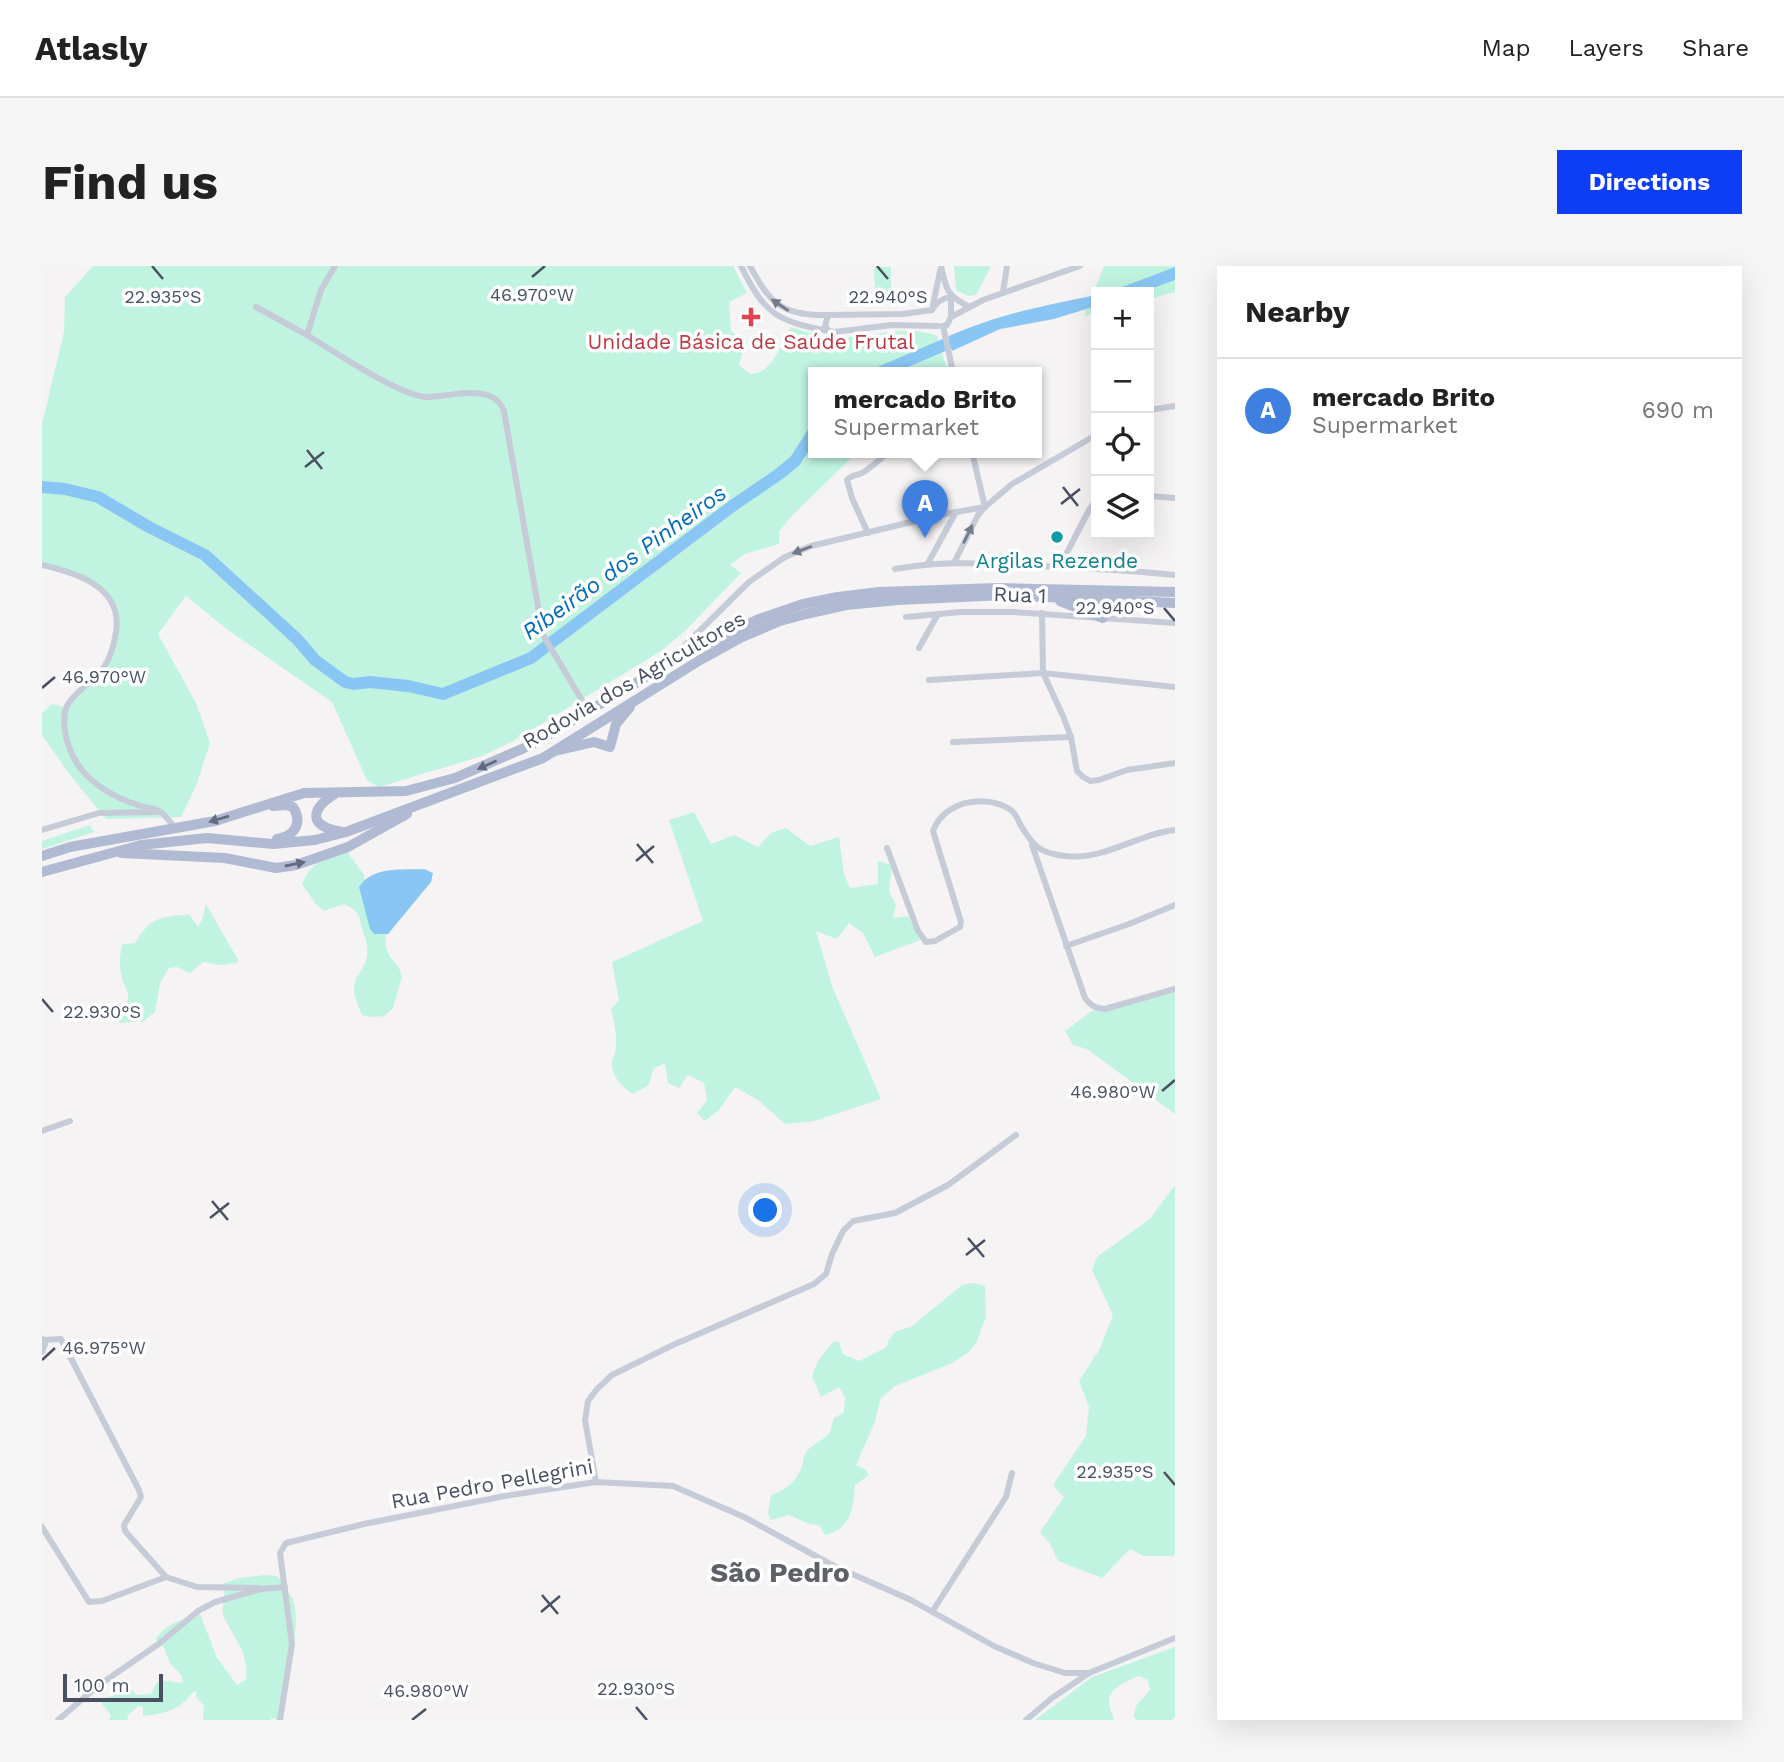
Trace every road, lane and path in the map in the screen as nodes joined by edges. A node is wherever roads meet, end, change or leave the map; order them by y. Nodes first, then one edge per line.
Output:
1 (335, 266) edge
2 (741, 266) edge
3 (750, 266) edge
4 (941, 266) edge
5 (1007, 266) edge
6 (1080, 266) edge
7 (1003, 292) junction
8 (951, 297) junction
9 (256, 307) dead end
10 (970, 307) junction
11 (932, 309) junction
12 (854, 314) junction
13 (828, 315) junction
14 (951, 317) junction
15 (940, 326) junction
16 (855, 330) junction
17 (829, 331) junction
18 (307, 335) junction
19 (952, 367) edge
20 (1175, 406) edge
21 (1154, 409) edge
22 (1091, 438) edge
23 (883, 458) edge
24 (973, 458) edge
25 (1154, 496) edge
26 (1175, 498) edge
27 (985, 507) junction
28 (1091, 507) edge
29 (956, 512) junction
30 (939, 516) junction
31 (946, 529) junction
32 (868, 533) junction
33 (928, 563) junction
34 (954, 563) junction
35 (42, 565) edge
36 (1060, 566) junction
37 (895, 569) dead end
38 (1175, 575) edge
39 (1175, 592) edge
40 (1053, 598) junction
41 (1175, 603) edge
42 (1042, 612) junction
43 (938, 614) junction
44 (906, 617) dead end
45 (1103, 618) junction
46 (1175, 623) edge
47 (919, 648) dead end
48 (666, 665) junction
49 (1042, 673) junction
50 (929, 680) dead end
51 (1175, 687) edge
52 (637, 699) junction
53 (590, 712) junction
54 (1071, 737) junction
55 (953, 742) dead end
56 (547, 753) junction
57 (1175, 763) edge
58 (336, 793) junction
59 (447, 794) junction
60 (256, 807) junction
61 (160, 811) junction
62 (175, 828) junction
63 (42, 830) edge
64 (1175, 830) edge
65 (346, 832) junction
66 (245, 842) junction
67 (1032, 845) junction
68 (887, 848) dead end
69 (106, 855) junction
70 (42, 856) edge
71 (42, 872) edge
72 (1175, 905) edge
73 (1066, 946) junction
74 (1175, 989) edge
75 (70, 1121) dead end
76 (42, 1131) edge
77 (1016, 1135) dead end
78 (42, 1339) edge
79 (42, 1352) edge
80 (1012, 1474) dead end
81 (596, 1482) junction
82 (42, 1527) edge
83 (166, 1577) junction
84 (285, 1587) junction
85 (261, 1589) junction
86 (932, 1612) junction
87 (1175, 1638) edge
88 (1089, 1673) junction
89 (58, 1720) edge
90 (279, 1720) edge
91 (1026, 1720) edge

1 - 18 street
2 - 17 street
13 -> 3 street
4 - 8 street
4 - 11 street
5 - 7 street
6 - 7 street
7 - 10 street
8 - 10 street
8 - 11 street
8 - 14 street
9 - 18 street
10 - 14 street
11 - 12 street
11 - 15 street
12 - 13 street
12 - 16 street
13 - 17 street
14 - 15 street
15 - 16 street
15 - 19 street
16 - 17 street
18 - 53 street
20 - 21 street
22 - 27 street
23 - 32 street
24 - 27 street
25 - 26 street
27 - 29 street
34 -> 27 street
28 - 36 street
29 - 30 street
29 - 31 street
30 - 31 street
30 - 32 street
31 - 33 street
32 -> 48 street
33 - 34 street
33 - 37 street
34 - 36 street
35 - 61 street
36 - 38 street
39 - 48 main road, Rodovia dos Agricultores
40 - 41 main road, Rodovia dos Agricultores
40 - 45 main road
40 - 52 main road, Rodovia dos Agricultores
42 - 43 street, Rua 1
42 - 45 street, Rua 1
42 - 49 street
43 - 44 street, Rua 1
43 - 47 street
45 - 46 street, Rua 1
48 - 53 main road, Rodovia dos Agricultores
49 - 50 street
49 - 51 street
49 - 54 street
52 - 56 main road, Rodovia dos Agricultores
52 - 56 main road
53 -> 58 main road, Rodovia dos Agricultores
54 - 55 street
54 - 57 street
56 - 59 main road, Rodovia dos Agricultores
58 - 60 main road, Rodovia dos Agricultores
58 - 65 main road
59 - 65 main road, Rodovia dos Agricultores
69 -> 59 main road
60 -> 62 main road, Rodovia dos Agricultores
60 - 66 main road
61 - 62 street
61 - 63 street
62 - 70 main road, Rodovia dos Agricultores
64 - 67 street
65 - 66 main road, Rodovia dos Agricultores
66 - 69 main road, Rodovia dos Agricultores
67 - 68 street
67 - 73 street
69 - 71 main road, Rodovia dos Agricultores
72 - 73 street
73 - 74 street
75 - 76 street
77 - 81 street
78 - 79 street
78 - 83 street
80 - 86 street
81 - 84 street, Rua Pedro Pellegrini
81 - 86 street, Rua Pedro Pellegrini
82 - 83 street
83 - 85 street
84 - 85 street
84 - 90 street
85 - 89 street
86 - 88 street, Rua Pedro Pellegrini
87 - 88 street
88 - 91 street

